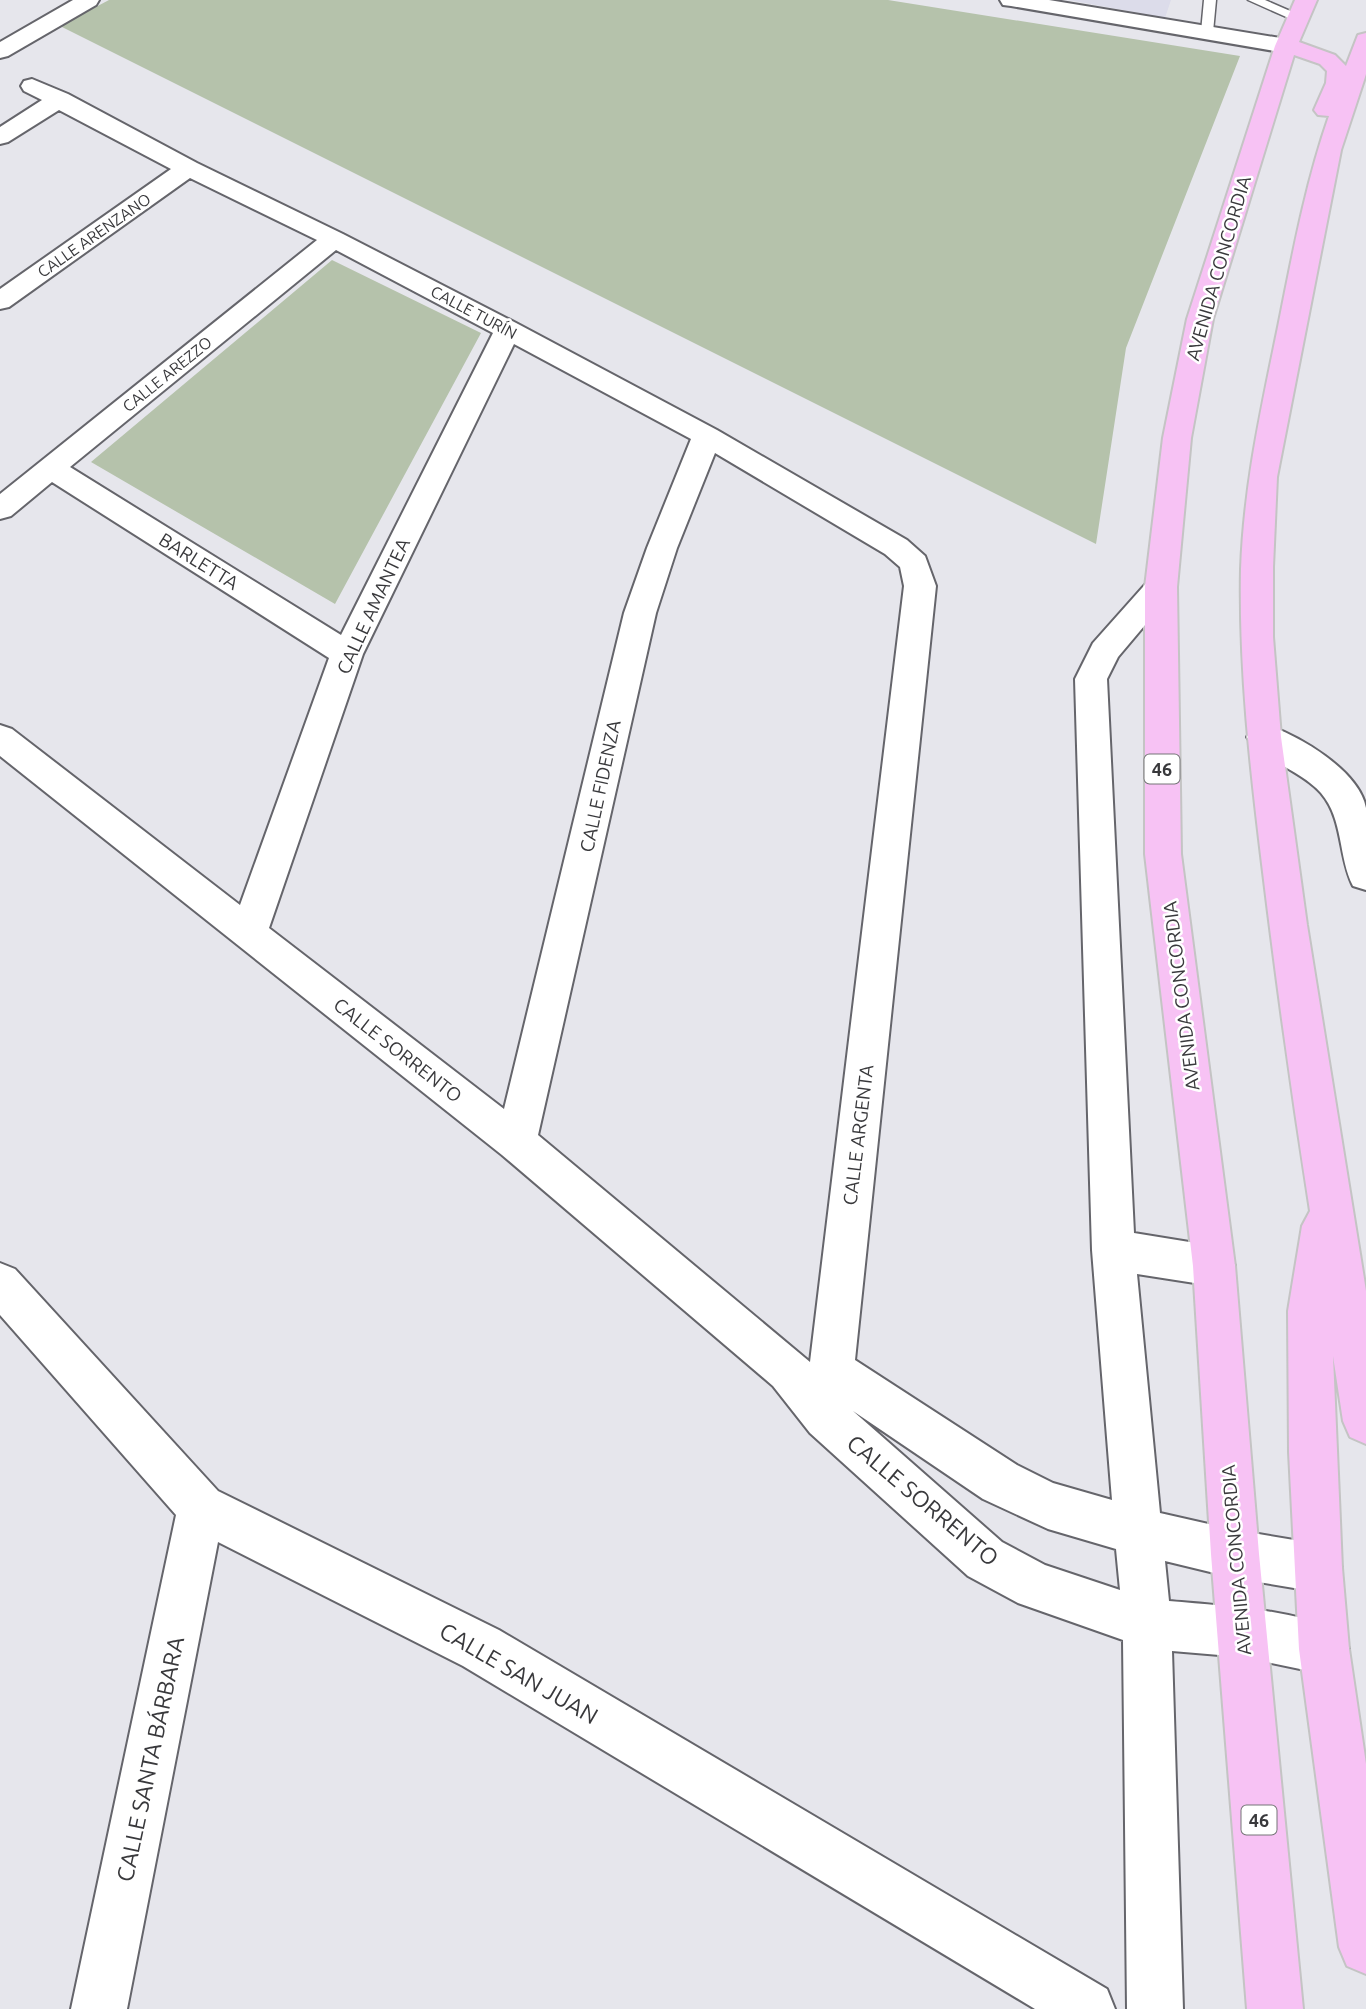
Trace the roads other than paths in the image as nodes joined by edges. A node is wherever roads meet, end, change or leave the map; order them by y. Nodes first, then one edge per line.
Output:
1 (47, 0) edge
2 (88, 0) edge
3 (1011, 0) edge
4 (1210, 0) edge
5 (1254, 0) edge
6 (23, 13) dead end
7 (1297, 21) edge
8 (1207, 32) junction
9 (0, 51) edge
10 (1365, 51) edge
11 (32, 86) dead end
12 (60, 99) junction
13 (0, 137) edge
14 (1302, 166) dead end
15 (188, 168) junction
16 (1293, 199) dead end
17 (334, 239) junction
18 (1307, 247) junction
19 (0, 301) edge
20 (508, 330) junction
21 (707, 436) junction
22 (51, 468) junction
23 (0, 509) edge
24 (908, 556) joint
25 (1161, 587) junction
26 (347, 654) junction
27 (1264, 737) junction
28 (0, 738) edge
29 (1366, 876) edge
30 (248, 932) junction
31 (516, 1142) junction
32 (1328, 1193) junction
33 (1113, 1250) junction
34 (1214, 1266) junction
35 (0, 1283) edge
36 (810, 1370) junction
37 (1366, 1421) edge
38 (201, 1508) junction
39 (1137, 1531) junction
40 (1235, 1554) junction
41 (1318, 1568) junction
42 (1147, 1624) junction
43 (1242, 1632) junction
44 (1324, 1649) junction
45 (1366, 1947) edge
46 (99, 2009) edge
47 (1087, 2009) edge
48 (1155, 2009) edge
49 (1275, 2009) edge

1 - 6 street
2 - 9 street
3 - 8 street
4 - 8 lane
5 - 7 lane
7 - 8 street
7 - 14 main road
7 - 25 main road, AVENIDA CONCORDIA / 46
10 - 18 main road
11 - 12 street, CALLE TURÍN
12 - 13 street
12 - 15 street, CALLE TURÍN
15 - 17 street, CALLE TURÍN
15 - 19 street, CALLE ARENZANO
16 - 18 main road
17 - 20 street, CALLE TURÍN
17 - 22 street, CALLE AREZZO
18 - 27 main road
20 - 21 street, CALLE TURÍN
20 - 26 street, CALLE AMANTEA
21 - 24 street, CALLE TURÍN
21 - 31 street, CALLE FIDENZA
22 - 23 street, CALLE AREZZO
22 - 26 street, BARLETTA
24 - 36 street, CALLE ARGENTA
25 - 33 street
25 - 34 main road, AVENIDA CONCORDIA / 46
26 - 30 street, CALLE AMANTEA
27 - 29 street
27 - 32 main road
28 - 30 street, CALLE SORRENTO
30 - 31 street, CALLE SORRENTO
31 - 36 street, CALLE SORRENTO
32 - 37 main road
32 - 41 main road
33 - 34 street
33 - 39 street
34 - 40 main road, AVENIDA CONCORDIA / 46
35 - 38 street, CALLE SAN JUAN
36 - 39 street
36 - 42 street, CALLE SORRENTO
38 - 46 street, CALLE SANTA BÁRBARA
38 - 47 street, CALLE SAN JUAN
39 - 40 street
39 - 42 street
40 - 41 street
40 - 43 main road, AVENIDA CONCORDIA / 46
41 - 44 main road
42 - 43 street, CALLE SORRENTO
42 - 48 street
43 - 44 street, CALLE SORRENTO
43 - 49 main road, AVENIDA CONCORDIA / 46
44 - 45 main road

